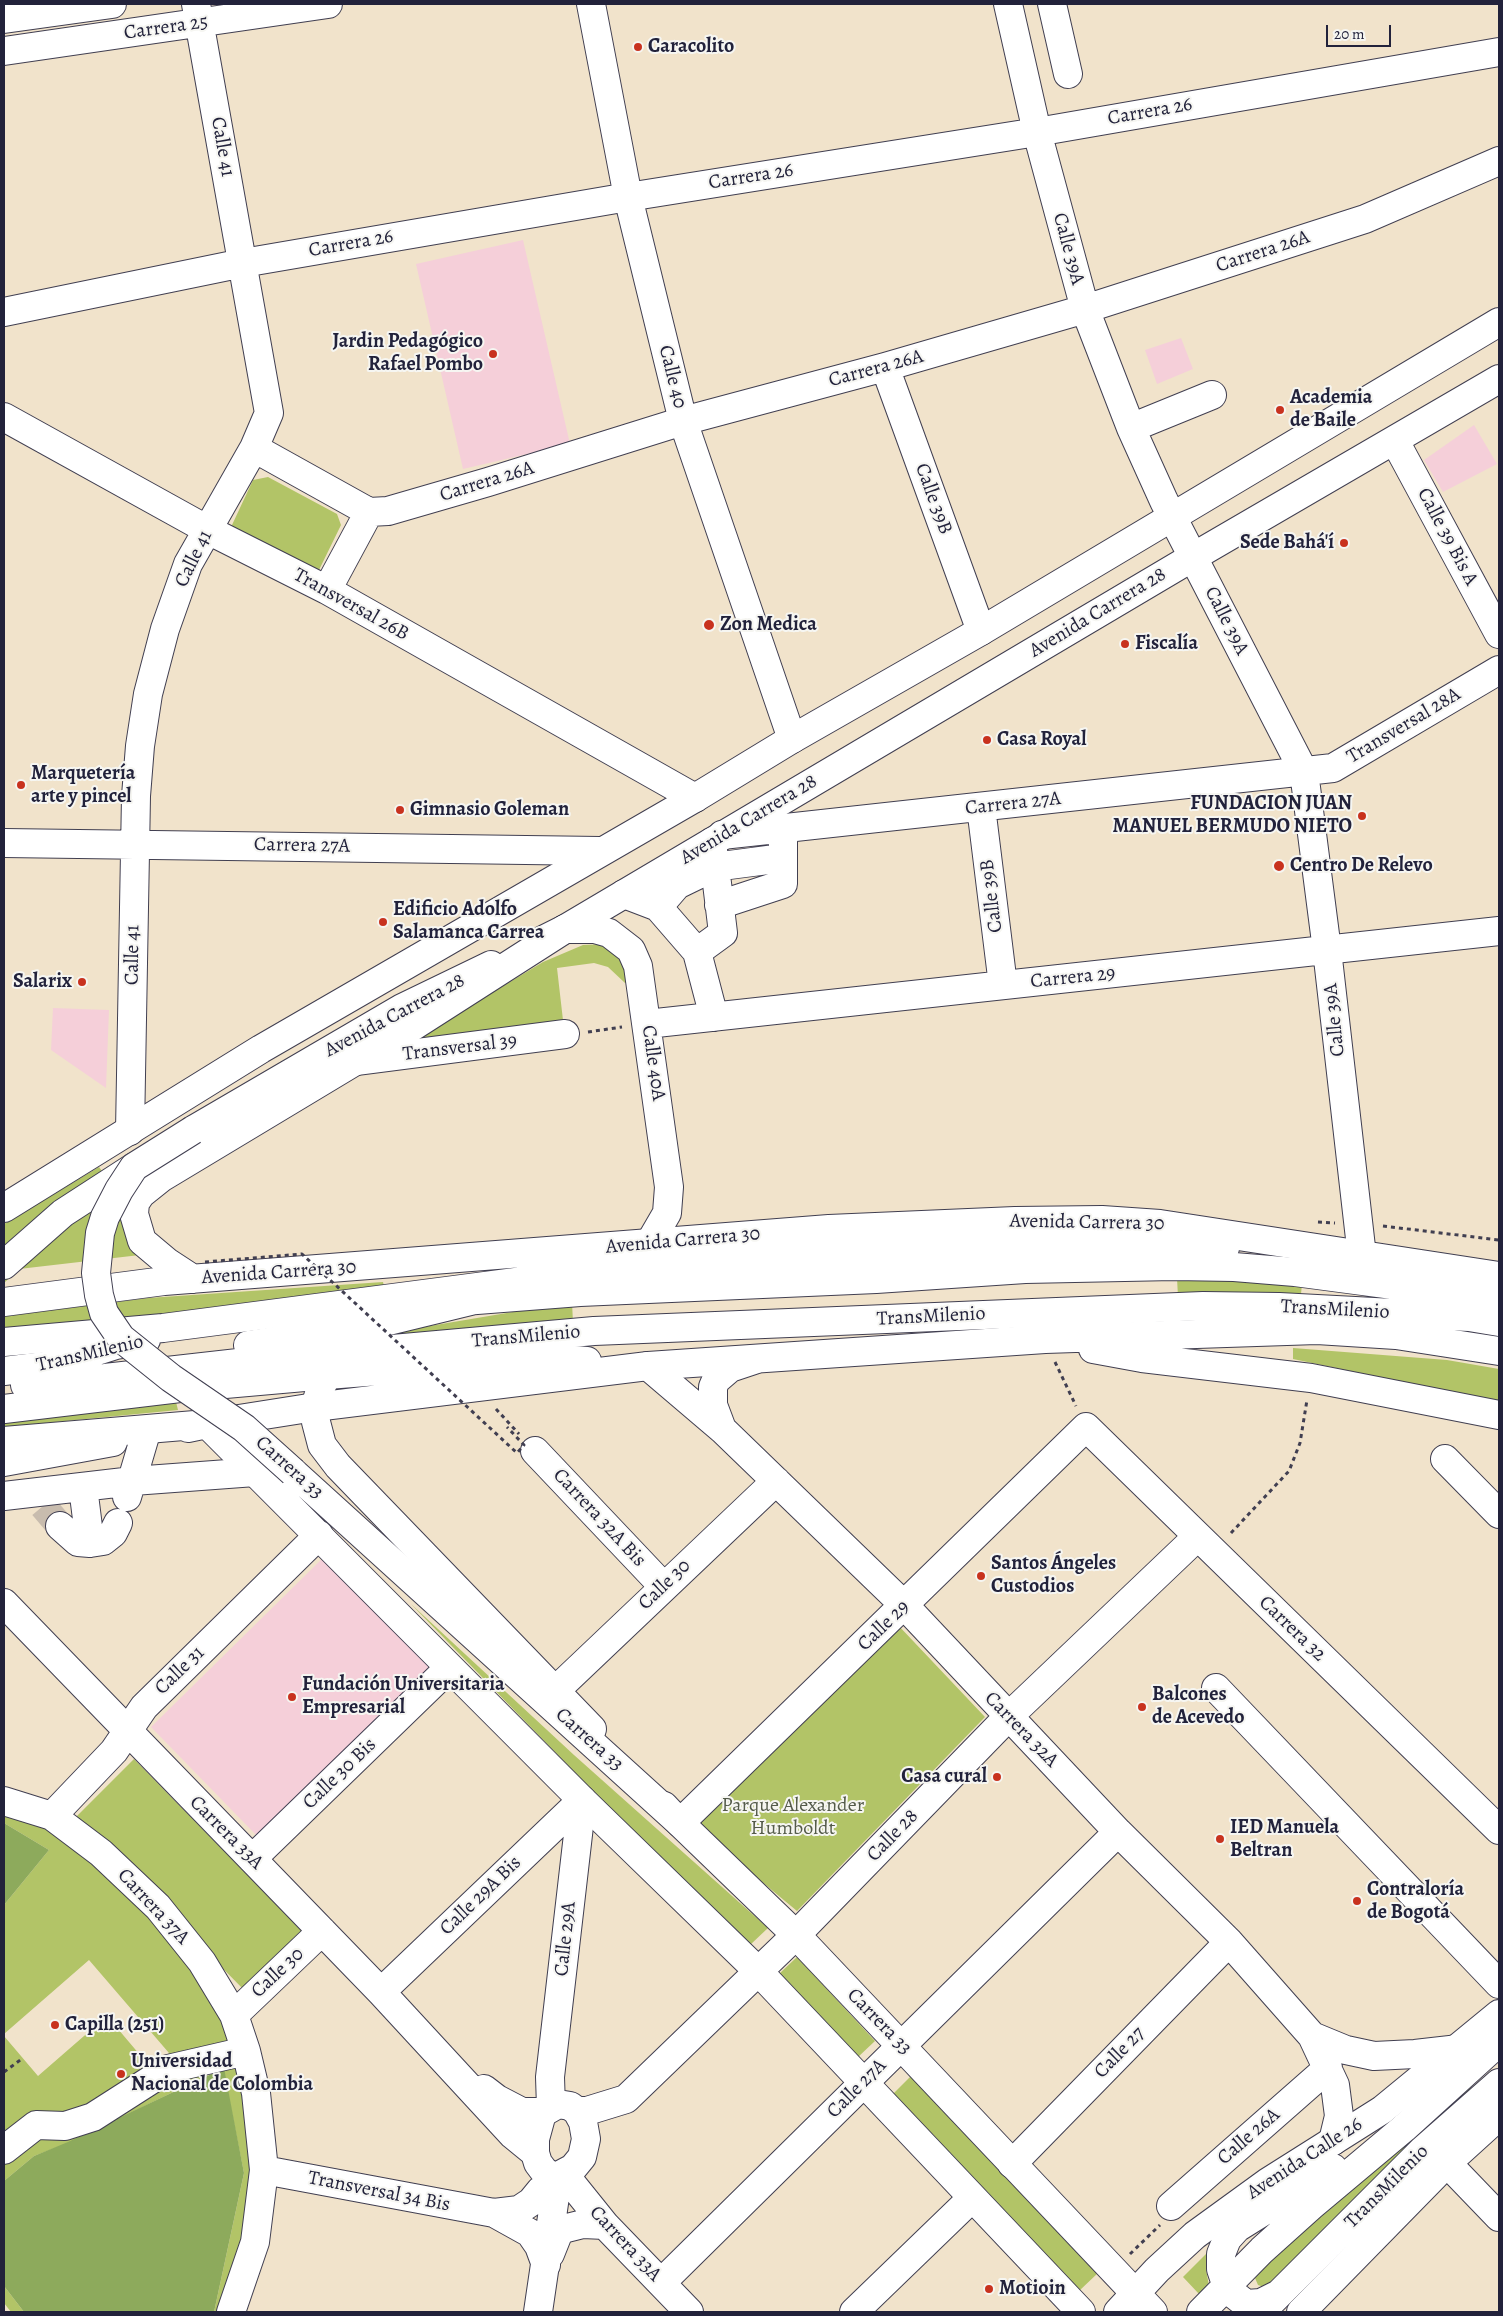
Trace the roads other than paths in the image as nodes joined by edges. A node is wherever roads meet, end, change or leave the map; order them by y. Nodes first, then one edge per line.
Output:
1 (112, 4) edge
2 (328, 4) edge
3 (591, 4) edge
4 (1008, 4) edge
5 (1052, 4) edge
6 (198, 14) edge
7 (4, 19) edge
8 (4, 51) edge
9 (1499, 52) edge
10 (1068, 74) dead end
11 (1037, 132) junction
12 (1499, 161) edge
13 (628, 197) junction
14 (243, 263) junction
15 (1085, 309) junction
16 (4, 312) edge
17 (1499, 322) edge
18 (884, 367) junction
19 (1499, 379) edge
20 (1212, 396) dead end
21 (4, 417) edge
22 (683, 421) junction
23 (1131, 428) junction
24 (1395, 441) junction
25 (254, 448) junction
26 (370, 512) junction
27 (1172, 516) junction
28 (208, 530) junction
29 (1193, 557) junction
30 (328, 590) junction
31 (981, 631) junction
32 (1499, 634) edge
33 (1499, 670) edge
34 (792, 739) junction
35 (1304, 772) junction
36 (695, 798) junction
37 (981, 807) junction
38 (784, 829) junction
39 (4, 843) edge
40 (135, 843) junction
41 (716, 848) junction
42 (600, 851) junction
43 (783, 858) junction
44 (624, 894) junction
45 (719, 905) junction
46 (658, 907) junction
47 (565, 928) junction
48 (1499, 931) edge
49 (1327, 950) junction
50 (697, 952) junction
51 (1003, 986) junction
52 (714, 1017) junction
53 (647, 1024) junction
54 (565, 1034) road end
55 (356, 1061) junction
56 (130, 1131) junction
57 (134, 1166) junction
58 (4, 1208) edge
59 (649, 1244) junction
60 (1362, 1256) junction
61 (4, 1265) edge
62 (386, 1265) junction
63 (199, 1271) junction
64 (576, 1274) junction
65 (1499, 1276) edge
66 (1499, 1299) edge
67 (474, 1300) junction
68 (4, 1302) edge
69 (1499, 1322) edge
70 (1045, 1339) junction
71 (4, 1342) edge
72 (1499, 1351) edge
73 (363, 1352) junction
74 (758, 1359) junction
75 (648, 1366) junction
76 (4, 1371) edge
77 (327, 1375) junction
78 (181, 1379) junction
79 (4, 1387) edge
80 (316, 1407) junction
81 (4, 1409) edge
82 (1499, 1415) edge
83 (207, 1424) junction
84 (1086, 1427) joint
85 (722, 1429) junction
86 (145, 1436) junction
87 (4, 1441) edge
88 (535, 1450) road end
89 (1445, 1459) dead end
90 (4, 1462) edge
91 (255, 1472) junction
92 (776, 1481) junction
93 (83, 1487) junction
94 (4, 1496) edge
95 (125, 1501) junction
96 (46, 1508) junction
97 (1499, 1514) edge
98 (319, 1535) junction
99 (90, 1543) junction
100 (1205, 1545) junction
101 (663, 1586) junction
102 (4, 1603) edge
103 (905, 1606) junction
104 (449, 1668) junction
105 (1216, 1688) dead end
106 (556, 1690) junction
107 (1008, 1717) junction
108 (126, 1732) junction
109 (582, 1800) junction
110 (4, 1801) edge
111 (52, 1816) junction
112 (680, 1824) junction
113 (1499, 1830) edge
114 (1118, 1832) junction
115 (252, 1859) junction
116 (322, 1931) junction
117 (796, 1935) junction
118 (1229, 1942) junction
119 (758, 1971) junction
120 (1499, 1984) edge
121 (381, 1992) junction
122 (1499, 2014) edge
123 (234, 2015) junction
124 (1312, 2036) junction
125 (1499, 2042) edge
126 (901, 2045) junction
127 (1459, 2049) junction
128 (246, 2051) junction
129 (448, 2063) junction
130 (1328, 2068) junction
131 (550, 2077) junction
132 (863, 2083) junction
133 (1499, 2083) edge
134 (497, 2100) junction
135 (557, 2110) junction
136 (1497, 2123) edge
137 (1334, 2141) junction
138 (4, 2150) edge
139 (1447, 2163) junction
140 (1012, 2164) junction
141 (264, 2170) junction
142 (547, 2172) junction
143 (972, 2198) junction
144 (1171, 2206) dead end
145 (1497, 2211) edge
146 (494, 2213) junction
147 (604, 2225) junction
148 (546, 2265) junction
149 (661, 2283) junction
150 (1227, 2287) junction
151 (1126, 2302) edge
152 (1269, 2304) edge
153 (230, 2312) edge
154 (538, 2312) edge
155 (689, 2312) edge
156 (854, 2312) edge
157 (1081, 2312) edge
158 (1153, 2312) edge
159 (1201, 2312) edge
160 (1301, 2312) edge

1 - 7 main road, Carrera 25
2 - 6 main road, Carrera 25
3 - 13 main road, Calle 40
4 - 11 main road, Calle 39A
5 - 10 main road
6 - 8 main road, Carrera 25
6 - 14 main road, Calle 41
9 - 11 main road, Carrera 26
11 - 13 main road, Carrera 26
11 - 15 main road, Calle 39A
12 - 15 main road, Carrera 26A
13 - 14 main road, Carrera 26
13 - 22 main road, Calle 40
14 - 16 main road, Carrera 26
14 - 25 main road, Calle 41
15 - 18 main road, Carrera 26A
15 - 23 main road, Calle 39A
17 - 27 main road, Avenida Carrera 28
18 - 22 main road, Carrera 26A
18 - 31 main road, Calle 39B
19 - 24 main road, Avenida Carrera 28
20 - 23 main road
21 - 28 main road, Transversal 26B
22 - 26 main road, Carrera 26A
22 - 34 main road, Calle 40
23 - 27 main road, Calle 39A
24 - 29 main road, Avenida Carrera 28
24 - 32 main road, Calle 39 Bis A
25 - 26 main road
25 - 28 main road, Calle 41
26 - 30 main road
27 - 29 main road, Calle 39A
27 - 31 main road, Avenida Carrera 28
28 - 30 main road, Transversal 26B
28 - 40 main road, Calle 41
29 - 35 main road, Calle 39A
29 - 41 main road, Avenida Carrera 28
30 - 36 main road, Transversal 26B
31 - 34 main road, Avenida Carrera 28
33 - 35 main road, Transversal 28A
34 - 36 main road, Avenida Carrera 28
35 - 37 main road, Carrera 27A
35 - 49 main road, Calle 39A
36 - 42 main road, Avenida Carrera 28
37 - 38 main road, Carrera 27A
37 - 51 main road, Calle 39B
38 - 41 main road, Carrera 27A
38 - 43 main road
39 - 40 main road, Carrera 27A
40 - 42 main road, Carrera 27A
40 - 56 main road, Calle 41
41 - 43 main road
41 - 44 main road, Avenida Carrera 28
41 - 45 main road
41 - 46 main road
42 - 56 main road, Avenida Carrera 28
43 - 45 main road
44 - 46 main road
44 - 47 main road, Avenida Carrera 28
45 - 50 main road
46 - 50 main road
47 - 53 main road, Calle 40A
47 - 55 main road
47 - 57 main road, Avenida Carrera 28, bridge
48 - 49 main road, Carrera 29
49 - 51 main road, Carrera 29
49 - 60 main road, Calle 39A
50 - 52 main road
51 - 52 main road, Carrera 29
52 - 53 main road, Carrera 29
53 - 59 main road, Calle 40A
54 - 55 main road, Transversal 39
55 - 63 main road
56 - 58 main road, Avenida Carrera 28
57 - 61 main road, Avenida Carrera 28
57 - 112 main road, Carrera 33, bridge
59 - 60 main road, Avenida Carrera 30
59 - 62 main road, Avenida Carrera 30
60 - 64 main road, Avenida Carrera 30
60 - 65 main road, Avenida Carrera 30
62 - 63 main road, Avenida Carrera 30
62 - 64 main road
63 - 68 main road, Avenida Carrera 30
64 - 71 main road, Avenida Carrera 30
66 - 67 main road, TransMilenio
67 - 76 main road, TransMilenio
67 - 78 main road, TransMilenio
69 - 73 main road, TransMilenio
70 - 72 main road
70 - 74 main road
70 - 82 main road
73 - 77 main road, TransMilenio
73 - 78 main road, TransMilenio
74 - 75 main road
74 - 85 main road, Carrera 32A
75 - 77 main road
75 - 80 main road
75 - 85 main road, Carrera 32A
77 - 78 main road
77 - 80 main road
78 - 79 main road, TransMilenio
78 - 81 main road
78 - 83 main road
80 - 83 main road
80 - 106 main road
83 - 86 main road
83 - 87 main road
83 - 91 main road, Carrera 33
84 - 100 main road, Carrera 32
84 - 103 main road, Calle 29
85 - 92 main road, Carrera 32A
86 - 90 main road
86 - 95 main road
88 - 101 main road, Carrera 32A Bis
89 - 97 main road
90 - 96 main road
91 - 95 main road
91 - 98 main road, Carrera 33
92 - 101 main road, Calle 30
92 - 103 main road, Carrera 32A
93 - 95 main road
93 - 96 main road
93 - 99 main road
94 - 96 main road
95 - 99 main road
96 - 99 main road
98 - 104 main road, Carrera 33
98 - 108 main road, Calle 31
100 - 107 main road, Calle 28
100 - 113 main road, Carrera 32
101 - 106 main road, Calle 30
102 - 108 main road, Carrera 33A
103 - 107 main road, Carrera 32A
103 - 112 main road, Calle 29
104 - 109 main road, Carrera 33
104 - 115 main road, Calle 30 Bis
105 - 120 main road
106 - 112 main road
107 - 114 main road, Carrera 32A
107 - 117 main road, Calle 28
108 - 111 main road, Calle 31
108 - 115 main road, Carrera 33A
109 - 119 main road, Carrera 33
109 - 121 main road, Calle 29A Bis
109 - 131 main road, Calle 29A
110 - 111 main road, Carrera 37A
111 - 123 main road, Carrera 37A
112 - 117 main road, Carrera 33
114 - 118 main road, Carrera 32A
114 - 126 main road, Calle 27A
115 - 116 main road, Carrera 33A
116 - 121 main road, Carrera 33A
116 - 123 main road, Calle 30
117 - 119 main road, Calle 28
117 - 126 main road, Carrera 33
118 - 124 main road, Carrera 32A
118 - 140 main road, Calle 27
119 - 132 main road, Carrera 33
119 - 135 main road, Calle 28
121 - 129 main road, Carrera 33A
122 - 127 main road, Avenida Calle 26
123 - 128 main road, Carrera 37A
124 - 127 main road, Carrera 32A
124 - 130 main road, Carrera 32A
125 - 150 main road, TransMilenio
126 - 132 main road, Calle 27A
126 - 140 main road, Carrera 33
127 - 137 main road, Avenida Calle 26
128 - 138 main road
128 - 141 main road, Carrera 37A
129 - 134 main road, Carrera 33A
129 - 142 main road, Carrera 33A
130 - 137 main road, Carrera 32A
130 - 144 main road, Calle 26A
131 - 134 main road
131 - 135 main road, Calle 29A
132 - 143 main road, Carrera 33
132 - 149 main road, Calle 27A
133 - 152 main road, TransMilenio
134 - 135 main road, Carrera 33A
135 - 142 main road
135 - 142 main road
136 - 139 main road
137 - 151 main road, Avenida Calle 26
139 - 145 main road
139 - 160 main road
140 - 151 main road, Carrera 33
141 - 146 main road, Transversal 34 Bis
141 - 153 main road, Carrera 37A
142 - 146 main road
142 - 147 main road, Carrera 33A
142 - 148 main road
143 - 156 main road
143 - 157 main road, Carrera 33
146 - 148 main road
147 - 148 main road
147 - 149 main road, Carrera 33A
148 - 154 main road
149 - 155 main road, Carrera 33A
150 - 152 main road, TransMilenio
150 - 159 main road
151 - 158 main road, Carrera 33

